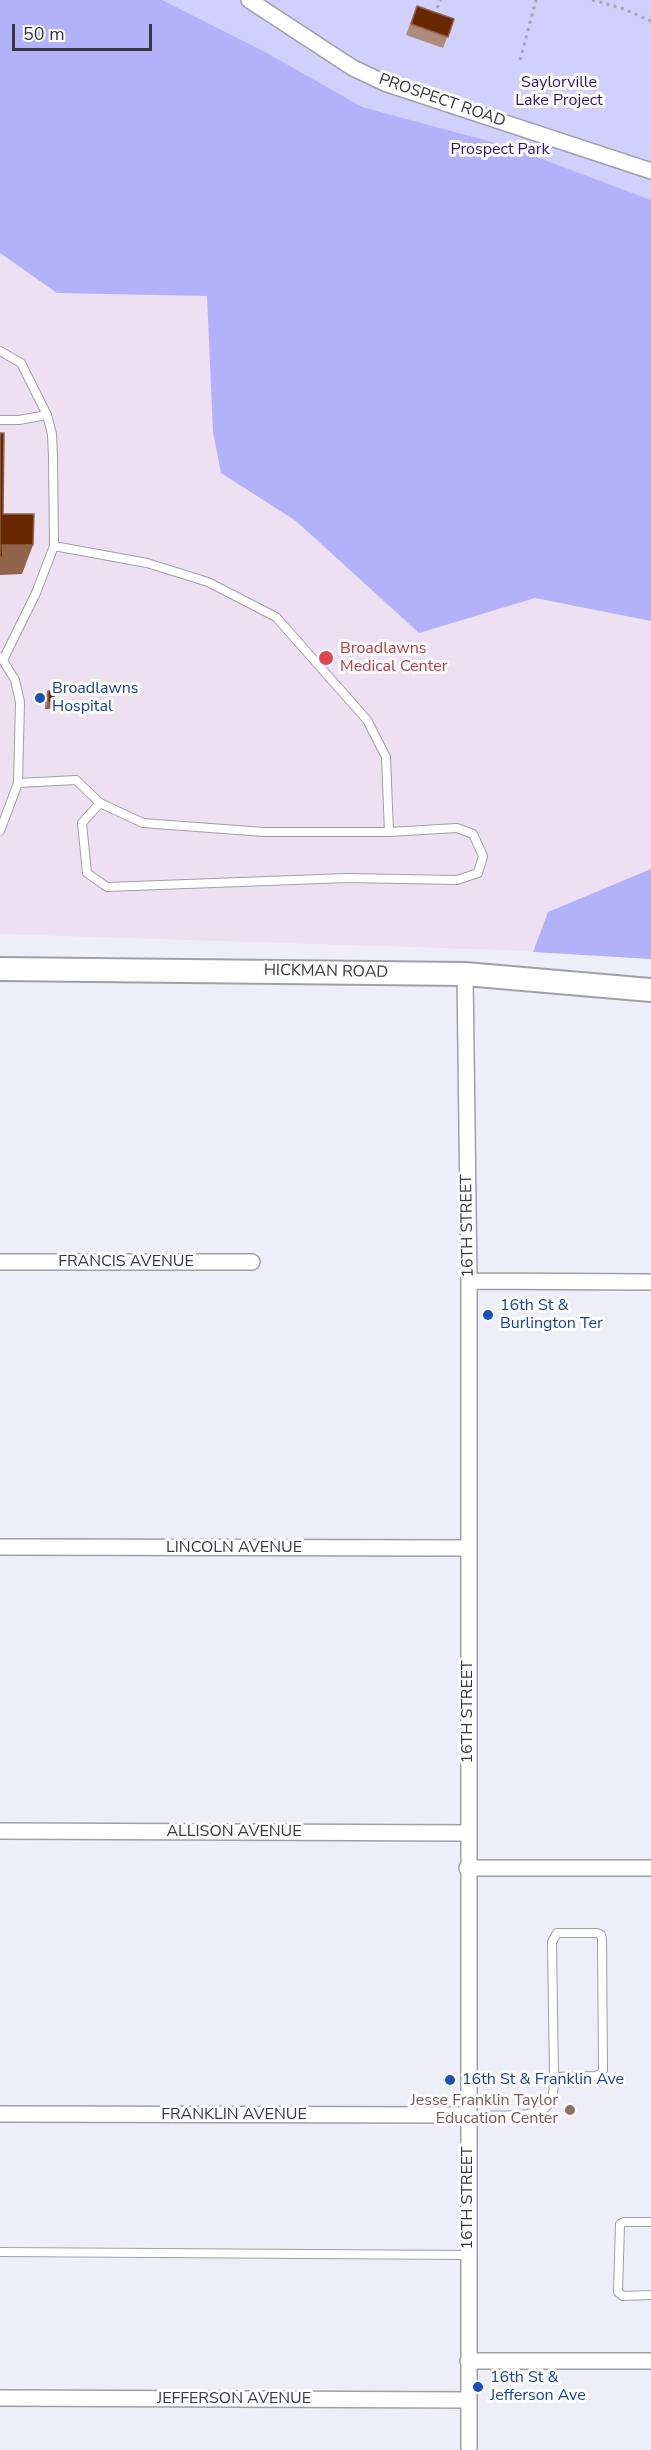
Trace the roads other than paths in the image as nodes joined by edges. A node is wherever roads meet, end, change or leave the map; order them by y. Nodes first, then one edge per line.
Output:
1 (249, 0) edge
2 (651, 171) edge
3 (0, 351) edge
4 (47, 416) junction
5 (0, 420) edge
6 (54, 546) junction
7 (2, 657) edge
8 (18, 783) junction
9 (100, 803) junction
10 (0, 831) edge
11 (389, 832) junction
12 (0, 969) edge
13 (465, 974) junction
14 (651, 990) edge
15 (0, 1262) edge
16 (252, 1262) dead end
17 (469, 1281) junction
18 (651, 1282) edge
19 (0, 1547) edge
20 (468, 1548) junction
21 (0, 1831) edge
22 (467, 1833) junction
23 (467, 1868) junction
24 (651, 1869) edge
25 (554, 2076) junction
26 (0, 2114) edge
27 (468, 2115) junction
28 (651, 2222) edge
29 (0, 2252) edge
30 (468, 2256) junction
31 (651, 2295) edge
32 (468, 2361) junction
33 (651, 2361) edge
34 (0, 2398) edge
35 (469, 2400) junction
36 (469, 2450) edge

1 - 2 street, PROSPECT ROAD
3 - 4 lane
4 - 5 lane
4 - 6 lane
6 - 7 lane
6 - 11 lane
7 - 8 lane
8 - 9 lane
8 - 10 lane
9 - 11 lane
9 - 11 lane
12 - 13 main road, HICKMAN ROAD
13 - 14 main road, HICKMAN ROAD
13 - 17 street, 16TH STREET
15 - 16 street, FRANCIS AVENUE
17 - 18 street
17 - 20 street, 16TH STREET
19 - 20 street, LINCOLN AVENUE
20 - 22 street, 16TH STREET
21 - 22 street, ALLISON AVENUE
22 - 23 street, 16TH STREET
23 - 24 street
23 - 27 street, 16TH STREET
25 - 25 lane
25 - 27 lane
26 - 27 street, FRANKLIN AVENUE
27 - 30 street, 16TH STREET
28 - 31 lane
29 - 30 lane
30 - 32 street, 16TH STREET
32 - 33 street
32 - 35 street, 16TH STREET
34 - 35 street, JEFFERSON AVENUE
35 - 36 street, 16TH STREET

